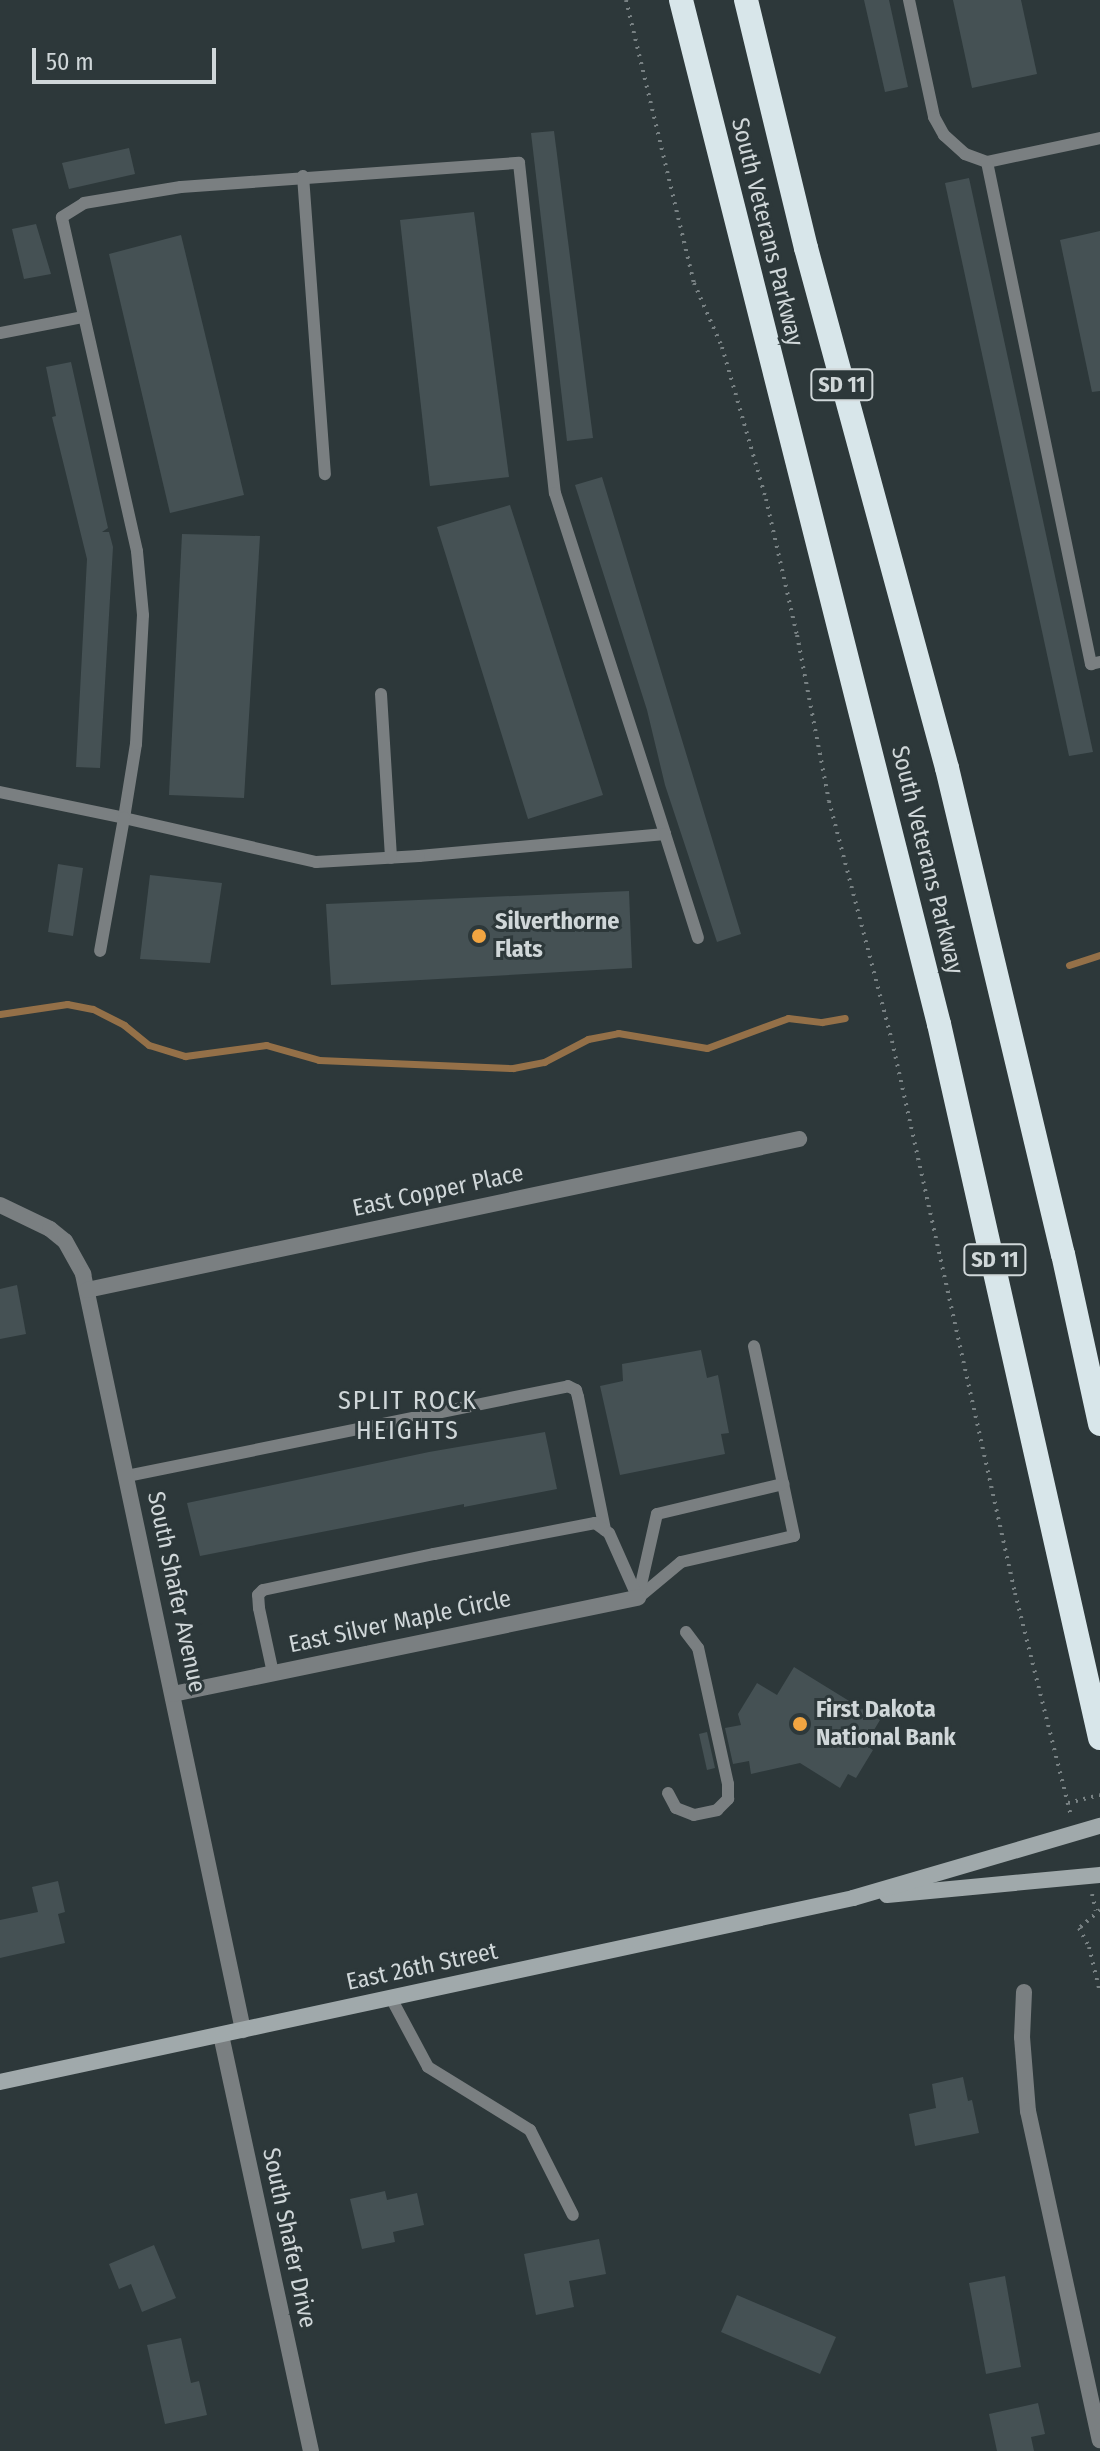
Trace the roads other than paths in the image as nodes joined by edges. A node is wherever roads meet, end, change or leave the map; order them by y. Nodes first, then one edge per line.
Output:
1 (681, 0) edge
2 (746, 0) edge
3 (909, 0) edge
4 (1100, 138) edge
5 (987, 162) junction
6 (303, 176) junction
7 (83, 317) junction
8 (0, 333) edge
9 (325, 474) dead end
10 (1100, 662) edge
11 (381, 694) dead end
12 (0, 792) edge
13 (124, 818) junction
14 (665, 834) junction
15 (391, 858) junction
16 (698, 938) dead end
17 (100, 951) dead end
18 (799, 1139) dead end
19 (0, 1205) edge
20 (87, 1290) junction
21 (754, 1346) dead end
22 (1100, 1424) edge
23 (127, 1476) junction
24 (783, 1484) junction
25 (605, 1530) junction
26 (638, 1598) junction
27 (686, 1632) dead end
28 (273, 1673) junction
29 (173, 1694) junction
30 (1100, 1738) edge
31 (668, 1793) dead end
32 (1100, 1826) edge
33 (1100, 1875) edge
34 (853, 1898) junction
35 (1024, 1992) dead end
36 (391, 1998) junction
37 (243, 2030) junction
38 (221, 2035) junction
39 (0, 2082) edge
40 (573, 2215) dead end
41 (1100, 2440) edge
42 (311, 2451) edge

1 - 30 highway, South Veterans Parkway / SD 11
2 - 22 highway, South Veterans Parkway / SD 11
3 - 5 lane
4 - 5 lane
5 - 10 lane
6 - 7 lane
6 - 9 lane
6 - 14 lane
7 - 8 lane
7 - 13 lane
11 - 15 lane
12 - 13 lane
13 - 15 lane
13 - 17 lane
14 - 15 lane
14 - 16 lane
18 - 20 street, East Copper Place
19 - 20 street, South Shafer Avenue
20 - 23 street, South Shafer Avenue
21 - 24 lane
23 - 25 lane
23 - 29 street, South Shafer Avenue
24 - 26 lane
24 - 26 lane
25 - 26 lane
25 - 28 lane
26 - 28 street, East Silver Maple Circle
27 - 31 lane
28 - 29 street, East Silver Maple Circle
29 - 37 street, South Shafer Avenue
32 - 34 main road, East 26th Street
33 - 34 main road, East 26th Street
34 - 36 main road, East 26th Street
35 - 41 street
36 - 37 main road, East 26th Street
36 - 40 lane
37 - 38 main road, East 26th Street
38 - 39 main road, East 26th Street
38 - 42 street, South Shafer Drive

